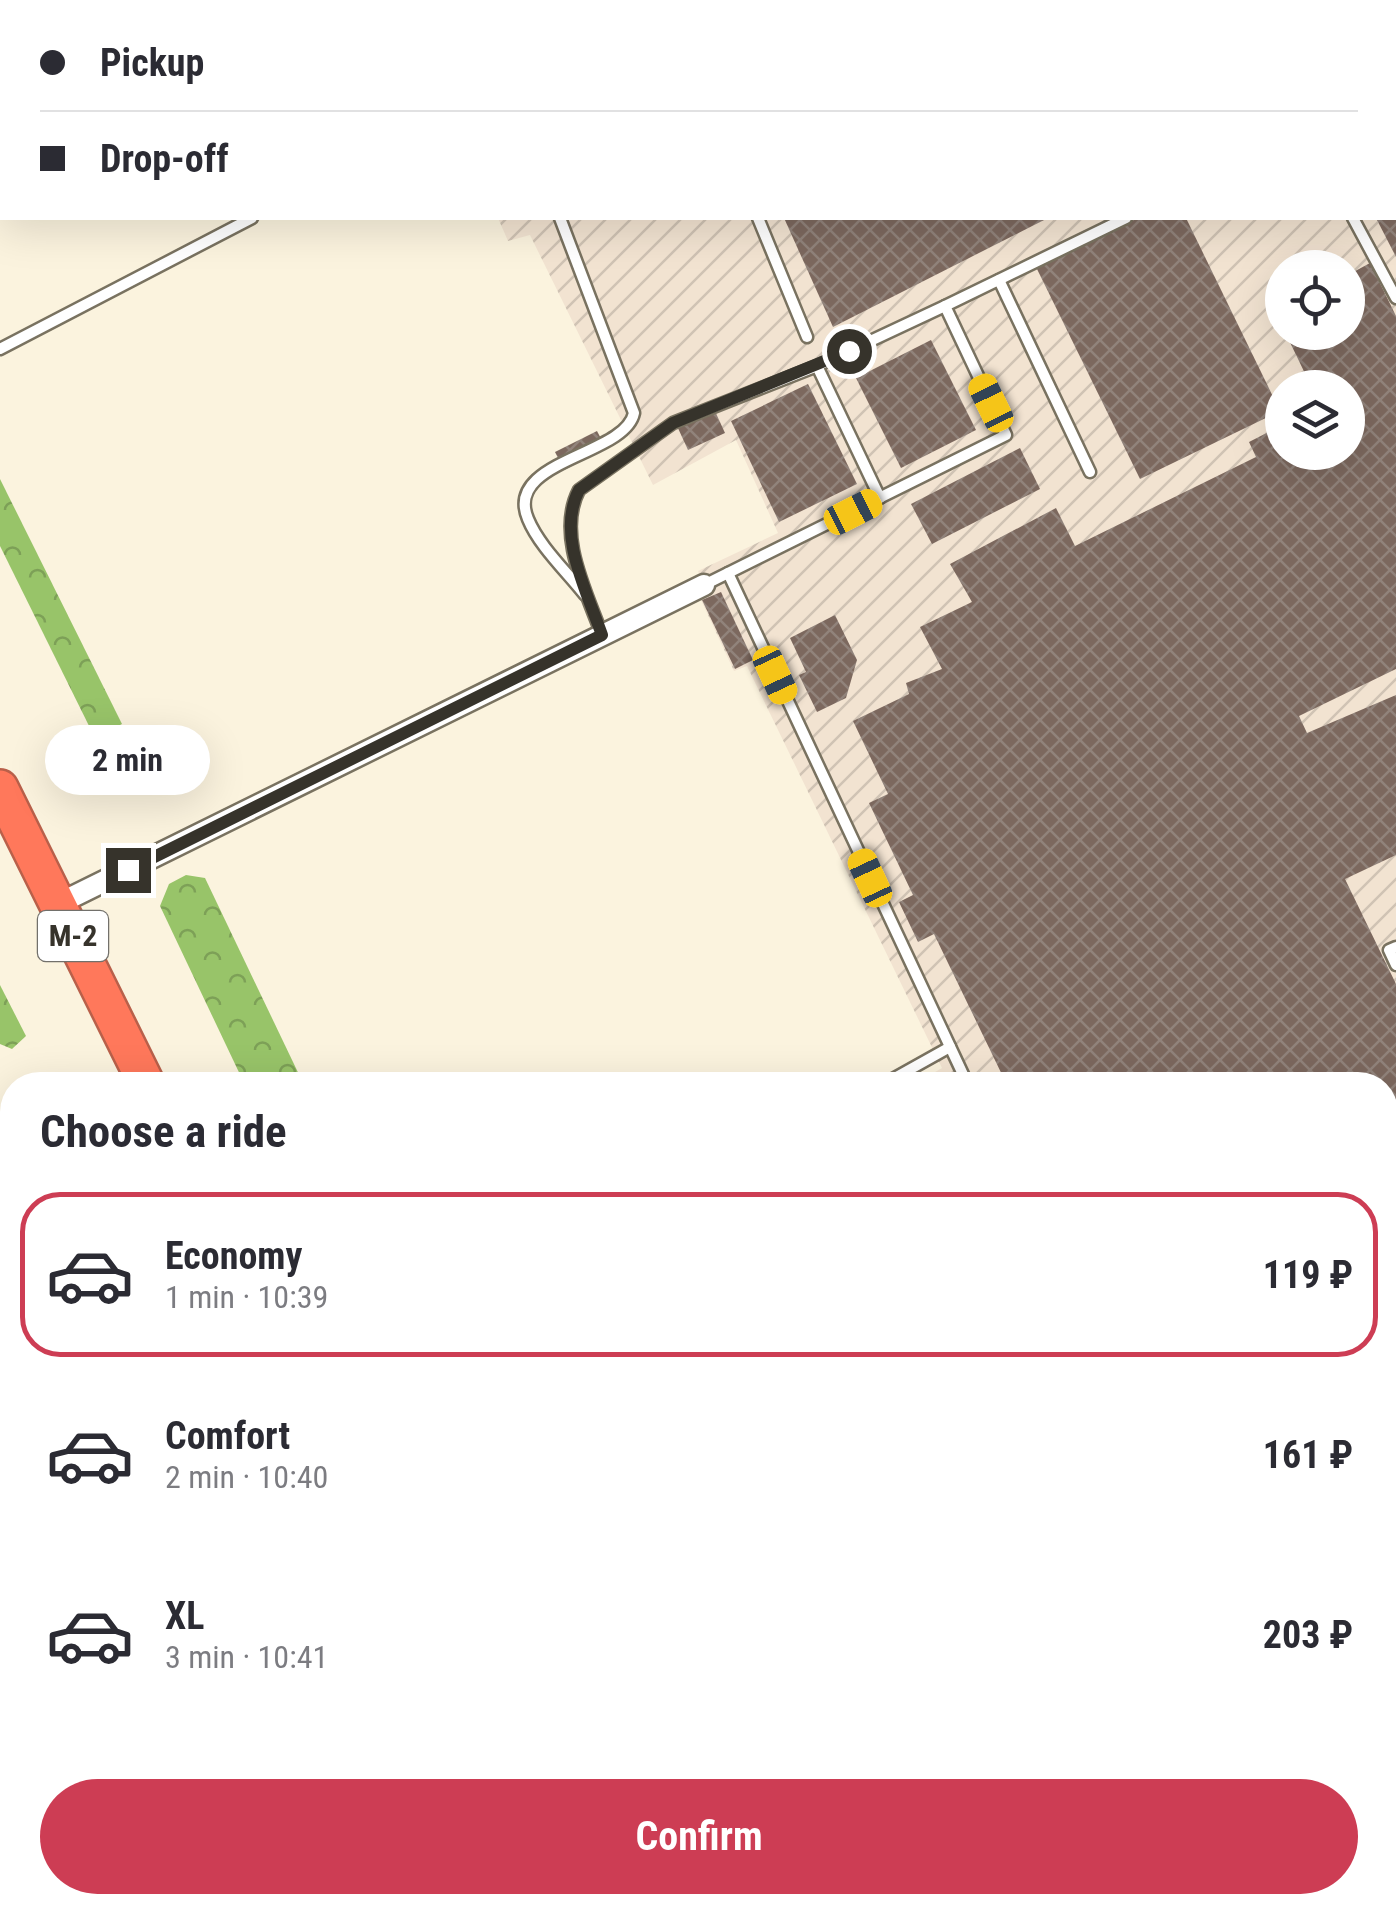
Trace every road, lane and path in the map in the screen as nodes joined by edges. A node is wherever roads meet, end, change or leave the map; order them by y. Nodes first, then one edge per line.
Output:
1 (248, 220) edge
2 (561, 220) edge
3 (759, 220) edge
4 (1122, 220) edge
5 (1354, 220) edge
6 (1000, 280) junction
7 (1396, 298) edge
8 (945, 306) junction
9 (807, 337) dead end
10 (0, 348) edge
11 (817, 366) junction
12 (1090, 472) dead end
13 (880, 498) junction
14 (728, 573) junction
15 (704, 585) joint
16 (590, 602) junction
17 (602, 635) junction
18 (0, 788) edge
19 (58, 904) junction
20 (1396, 947) edge
21 (1396, 965) edge
22 (950, 1047) junction
23 (140, 1072) edge
24 (905, 1072) edge
25 (962, 1072) edge

1 - 10 lane
2 - 16 lane
3 - 9 lane
4 - 6 lane
5 - 7 lane
6 - 8 lane
6 - 12 lane
8 - 11 lane
8 - 13 lane
11 - 13 lane
11 - 16 lane
13 - 14 lane
14 - 15 lane
14 - 22 lane
15 - 17 street
16 - 17 lane
17 - 19 street
18 - 19 highway, М-2
19 - 23 highway, М-2
20 - 21 lane
22 - 24 lane
22 - 25 lane

